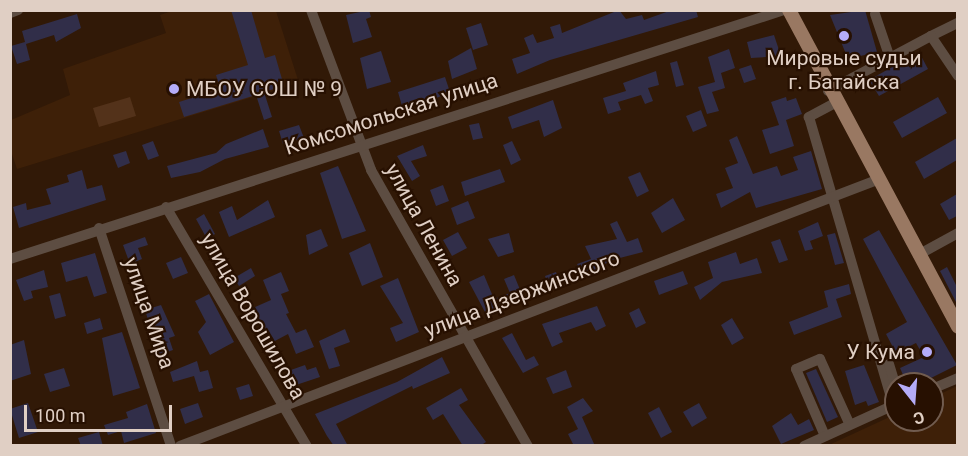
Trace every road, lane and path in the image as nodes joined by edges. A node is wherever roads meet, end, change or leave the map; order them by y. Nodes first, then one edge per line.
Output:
1 (18, 10) edge
2 (311, 10) edge
3 (784, 10) edge
4 (789, 10) edge
5 (10, 13) edge
6 (875, 14) dead end
7 (957, 23) edge
8 (931, 36) junction
9 (890, 58) junction
10 (957, 76) edge
11 (831, 97) junction
12 (359, 144) junction
13 (877, 180) junction
14 (832, 197) junction
15 (166, 207) junction
16 (99, 228) junction
17 (957, 233) edge
18 (918, 255) junction
19 (10, 259) edge
20 (857, 264) dead end
21 (957, 327) edge
22 (464, 337) junction
23 (885, 372) edge
24 (891, 372) edge
25 (283, 405) junction
26 (884, 409) edge
27 (850, 425) junction
28 (825, 436) junction
29 (171, 446) edge
30 (180, 446) edge
31 (307, 446) edge
32 (528, 446) edge
33 (804, 446) edge

1 - 5 street
2 - 12 street, улица Ленина
3 - 12 street, Комсомольская улица
4 - 11 main road
6 - 9 street
7 - 8 street
8 - 9 street
8 - 10 street
9 - 11 street
11 - 13 main road
11 - 14 street
12 - 15 street, Комсомольская улица
12 - 22 street, улица Ленина
13 - 14 street, улица Дзержинского
13 - 18 main road
14 - 22 street, улица Дзержинского
14 - 23 street
15 - 16 street, Комсомольская улица
15 - 25 street, улица Ворошилова
16 - 19 street, Комсомольская улица
16 - 29 street, улица Мира
17 - 18 street
18 - 21 main road
20 - 24 street
22 - 25 street, улица Дзержинского
22 - 32 street, улица Ленина
25 - 30 street, улица Дзержинского
25 - 31 street, улица Ворошилова
26 - 27 street
27 - 28 street
27 - 28 street
28 - 33 street

